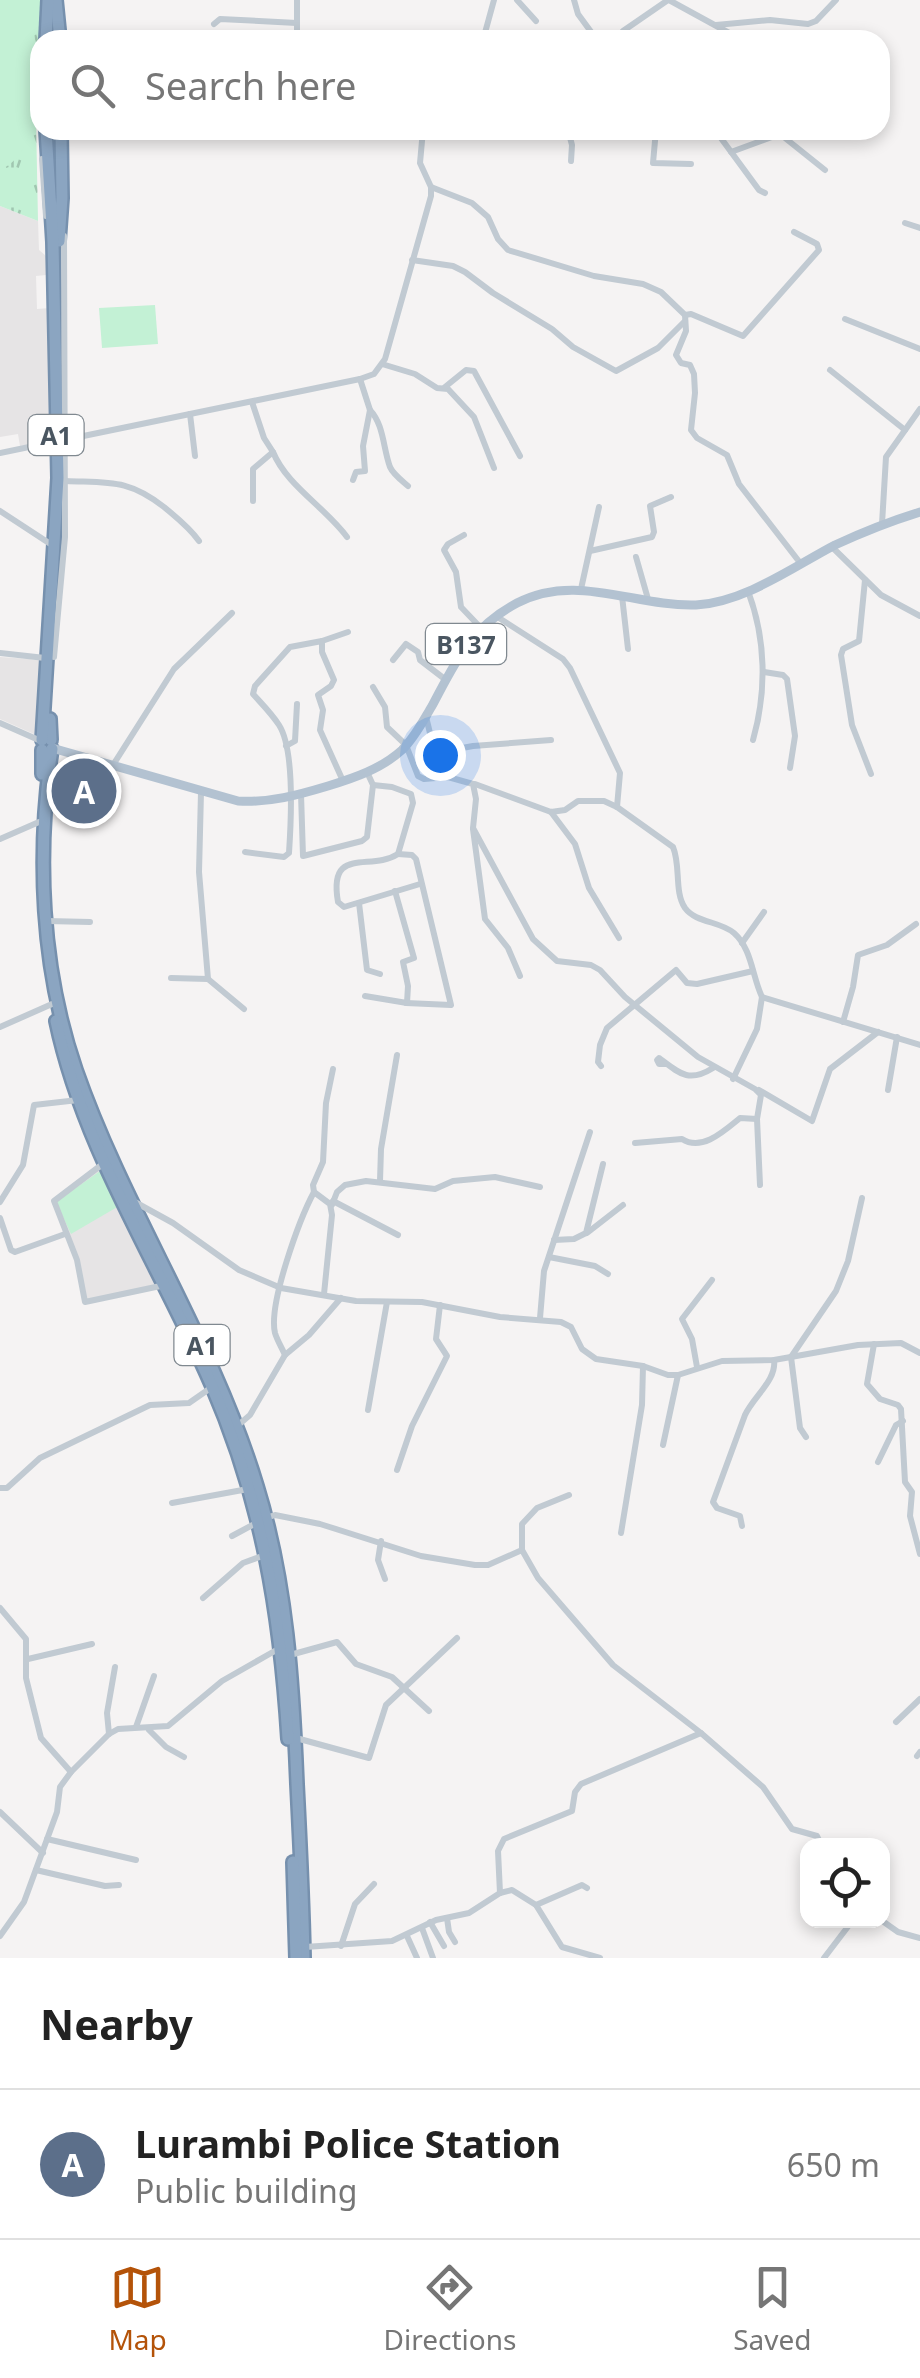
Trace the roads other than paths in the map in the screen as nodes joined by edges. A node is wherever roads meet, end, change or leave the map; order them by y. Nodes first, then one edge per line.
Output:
1 (46, 0) edge
2 (59, 0) edge
3 (297, 0) edge
4 (494, 0) edge
5 (517, 0) edge
6 (574, 0) edge
7 (669, 0) edge
8 (696, 0) edge
9 (836, 0) edge
10 (689, 10) junction
11 (536, 20) dead end
12 (214, 24) dead end
13 (297, 24) junction
14 (716, 25) junction
15 (44, 30) edge
16 (61, 30) edge
17 (297, 30) edge
18 (486, 30) edge
19 (589, 30) edge
20 (624, 30) edge
21 (725, 30) edge
22 (46, 140) edge
23 (62, 140) edge
24 (421, 140) edge
25 (571, 140) edge
26 (655, 140) edge
27 (722, 140) edge
28 (764, 140) edge
29 (787, 140) edge
30 (731, 152) junction
31 (571, 161) dead end
32 (690, 164) dead end
33 (824, 170) dead end
34 (431, 187) junction
35 (765, 193) dead end
36 (47, 203) junction
37 (64, 203) junction
38 (905, 223) dead end
39 (920, 228) edge
40 (794, 232) dead end
41 (412, 260) junction
42 (686, 317) junction
43 (845, 319) dead end
44 (920, 349) edge
45 (382, 364) junction
46 (830, 370) dead end
47 (360, 379) junction
48 (445, 387) junction
49 (252, 402) junction
50 (920, 409) edge
51 (370, 410) junction
52 (190, 414) junction
53 (905, 430) junction
54 (64, 440) junction
55 (53, 442) junction
56 (273, 452) junction
57 (0, 453) edge
58 (195, 456) dead end
59 (520, 456) dead end
60 (494, 468) dead end
61 (353, 480) dead end
62 (66, 481) junction
63 (408, 486) dead end
64 (671, 497) dead end
65 (253, 501) dead end
66 (599, 507) dead end
67 (0, 510) edge
68 (920, 512) edge
69 (882, 524) junction
70 (464, 535) dead end
71 (347, 537) dead end
72 (199, 541) dead end
73 (52, 545) junction
74 (832, 547) junction
75 (590, 551) junction
76 (636, 558) dead end
77 (801, 564) junction
78 (865, 580) junction
79 (582, 589) junction
80 (748, 590) junction
81 (622, 595) junction
82 (648, 599) junction
83 (232, 613) dead end
84 (495, 615) junction
85 (920, 616) edge
86 (480, 626) junction
87 (348, 632) dead end
88 (322, 640) junction
89 (628, 649) dead end
90 (0, 654) edge
91 (50, 658) junction
92 (393, 660) dead end
93 (764, 672) junction
94 (446, 680) junction
95 (372, 687) dead end
96 (47, 697) junction
97 (296, 704) dead end
98 (426, 716) junction
99 (0, 723) edge
100 (551, 740) dead end
101 (753, 740) dead end
102 (47, 745) junction
103 (286, 746) junction
104 (406, 746) junction
105 (434, 753) junction
106 (112, 766) junction
107 (790, 768) dead end
108 (367, 772) junction
109 (871, 774) dead end
110 (441, 777) junction
111 (343, 781) junction
112 (474, 784) junction
113 (373, 786) junction
114 (201, 792) junction
115 (296, 795) junction
116 (617, 806) junction
117 (551, 812) junction
118 (39, 822) junction
119 (473, 828) junction
120 (0, 839) edge
121 (246, 852) dead end
122 (398, 854) junction
123 (420, 884) junction
124 (395, 891) junction
125 (358, 903) junction
126 (764, 912) dead end
127 (47, 921) junction
128 (90, 922) dead end
129 (916, 924) dead end
130 (620, 938) dead end
131 (742, 943) junction
132 (753, 971) junction
133 (380, 974) dead end
134 (520, 976) dead end
135 (171, 978) dead end
136 (208, 979) junction
137 (365, 996) dead end
138 (762, 997) junction
139 (52, 1004) junction
140 (406, 1004) junction
141 (636, 1006) junction
142 (244, 1009) dead end
143 (842, 1022) junction
144 (0, 1027) edge
145 (879, 1031) junction
146 (898, 1037) junction
147 (920, 1046) edge
148 (397, 1054) dead end
149 (667, 1064) dead end
150 (601, 1066) dead end
151 (713, 1068) junction
152 (333, 1069) dead end
153 (734, 1078) junction
154 (756, 1089) junction
155 (888, 1090) dead end
156 (79, 1100) junction
157 (757, 1119) junction
158 (590, 1132) dead end
159 (636, 1143) dead end
160 (106, 1162) junction
161 (603, 1164) dead end
162 (380, 1180) junction
163 (760, 1185) dead end
164 (540, 1187) dead end
165 (314, 1192) junction
166 (862, 1198) dead end
167 (132, 1201) junction
168 (0, 1202) edge
169 (332, 1204) junction
170 (623, 1205) dead end
171 (0, 1218) edge
172 (3, 1233) edge
173 (586, 1233) junction
174 (65, 1234) junction
175 (398, 1235) dead end
176 (554, 1240) junction
177 (548, 1257) junction
178 (608, 1274) dead end
179 (712, 1280) dead end
180 (165, 1285) junction
181 (281, 1288) junction
182 (324, 1294) junction
183 (341, 1298) junction
184 (386, 1302) junction
185 (440, 1305) junction
186 (540, 1318) junction
187 (874, 1344) junction
188 (919, 1353) edge
189 (285, 1355) junction
190 (791, 1357) junction
191 (774, 1360) junction
192 (920, 1364) edge
193 (643, 1366) junction
194 (697, 1366) junction
195 (678, 1375) junction
196 (212, 1387) junction
197 (368, 1410) dead end
198 (902, 1421) junction
199 (236, 1427) junction
200 (806, 1437) dead end
201 (663, 1445) dead end
202 (878, 1462) dead end
203 (397, 1470) dead end
204 (0, 1488) edge
205 (249, 1488) junction
206 (569, 1494) dead end
207 (172, 1503) dead end
208 (262, 1520) junction
209 (742, 1526) dead end
210 (621, 1533) dead end
211 (232, 1536) dead end
212 (381, 1541) junction
213 (522, 1550) junction
214 (266, 1554) junction
215 (920, 1554) edge
216 (385, 1578) dead end
217 (202, 1598) dead end
218 (0, 1608) edge
219 (457, 1638) dead end
220 (92, 1644) dead end
221 (286, 1651) junction
222 (28, 1659) junction
223 (115, 1667) dead end
224 (154, 1676) dead end
225 (404, 1688) junction
226 (920, 1699) edge
227 (429, 1710) dead end
228 (896, 1722) dead end
229 (136, 1727) junction
230 (148, 1729) junction
231 (701, 1733) junction
232 (109, 1734) junction
233 (296, 1738) junction
234 (184, 1757) dead end
235 (71, 1772) junction
236 (0, 1812) edge
237 (818, 1838) edge
238 (48, 1839) junction
239 (42, 1853) junction
240 (136, 1860) dead end
241 (36, 1870) junction
242 (374, 1884) dead end
243 (120, 1885) dead end
244 (586, 1888) dead end
245 (500, 1893) junction
246 (536, 1905) junction
247 (447, 1918) junction
248 (430, 1922) junction
249 (890, 1926) edge
250 (422, 1928) junction
251 (847, 1928) edge
252 (0, 1936) edge
253 (407, 1936) junction
254 (920, 1938) edge
255 (456, 1942) dead end
256 (341, 1946) junction
257 (444, 1946) dead end
258 (300, 1953) edge
259 (417, 1958) edge
260 (433, 1958) edge
261 (600, 1958) edge
262 (824, 1958) edge

1 - 15 highway
2 - 16 highway
3 - 13 street
4 - 18 street
5 - 11 street
6 - 19 street
7 - 10 street
7 - 20 street
8 - 10 street
9 - 14 street
10 - 14 street
12 - 13 street
13 - 17 street
14 - 21 street
22 - 36 highway, A1
23 - 37 highway, A1
24 - 34 street
25 - 31 street
26 - 32 street
27 - 30 street
28 - 30 street
29 - 33 street
30 - 35 street
34 - 41 street
34 - 42 street
36 - 55 street
36 - 96 highway, A1
37 - 54 street
37 - 91 highway, A1
38 - 39 street
40 - 42 street
41 - 42 street
41 - 45 street
42 - 77 street
43 - 44 street
45 - 47 street
45 - 48 street
46 - 53 street
47 - 49 street
47 - 51 street
48 - 59 street
48 - 60 street
49 - 52 street
49 - 56 street
50 - 53 street
51 - 61 street
51 - 63 street
52 - 54 street
52 - 58 street
53 - 69 street
54 - 62 street
55 - 57 street
55 - 73 street
56 - 65 street
56 - 71 street
62 - 72 street
62 - 91 street
64 - 75 street
66 - 75 street
67 - 73 street
68 - 69 main road, B137
69 - 74 main road, B137
70 - 86 street
73 - 91 street
74 - 77 main road, B137
74 - 78 street
75 - 79 street
76 - 82 street
77 - 80 main road, B137
78 - 85 street
78 - 109 street
79 - 81 main road, B137
79 - 84 main road, B137
80 - 82 main road, B137
80 - 93 street
81 - 82 main road, B137
81 - 89 street
83 - 106 street
84 - 86 main road, B137
84 - 116 street
86 - 94 main road, B137
87 - 88 street
88 - 103 street
88 - 111 street
90 - 91 street
91 - 96 street
91 - 102 highway, A1
92 - 94 street
93 - 101 street
93 - 107 street
94 - 98 main road, B137
95 - 104 street
96 - 102 highway, A1
97 - 103 street
98 - 104 main road, B137
98 - 105 street
99 - 102 street
100 - 105 street
102 - 106 main road, B137
102 - 118 highway, A1
102 - 127 highway, A1
103 - 115 street
104 - 108 main road, B137
104 - 110 street
105 - 110 street
106 - 114 main road, B137
108 - 111 main road, B137
108 - 113 street
110 - 112 street
111 - 115 main road, B137
112 - 117 street
112 - 119 street
113 - 115 street
113 - 122 street
114 - 115 main road, B137
114 - 136 street
115 - 121 street
116 - 117 street
116 - 131 street
117 - 130 street
118 - 120 street
118 - 139 highway, A1
119 - 134 street
119 - 141 street
122 - 123 street
122 - 125 street
123 - 124 street
123 - 140 street
124 - 125 street
124 - 140 street
125 - 133 street
126 - 131 street
127 - 128 street
127 - 167 highway, A1
129 - 143 street
131 - 132 street
132 - 138 street
132 - 141 street
135 - 136 street
136 - 142 street
137 - 140 street
138 - 143 street
138 - 153 street
139 - 144 street
139 - 156 highway, A1
141 - 150 street
141 - 151 street
143 - 145 street
145 - 146 street
145 - 154 street
146 - 147 street
146 - 155 street
148 - 162 street
149 - 151 street
151 - 153 street
152 - 165 street
153 - 154 street
154 - 157 street
156 - 160 highway, A1
156 - 168 street
157 - 159 street
157 - 163 street
158 - 176 street
160 - 174 street
160 - 180 highway, A1
161 - 173 street
162 - 164 street
162 - 169 street
165 - 169 street
165 - 181 street
166 - 190 street
167 - 181 street
167 - 199 highway, A1
169 - 175 street
169 - 182 street
170 - 173 street
171 - 172 street
172 - 174 street
173 - 176 street
174 - 180 street
176 - 177 street
177 - 178 street
177 - 186 street
179 - 194 street
180 - 196 highway, A1
181 - 182 street
181 - 189 street
182 - 183 street
183 - 184 street
183 - 189 street
184 - 185 street
184 - 197 street
185 - 186 street
185 - 203 street
186 - 193 street
187 - 188 street
187 - 190 street
187 - 198 street
188 - 192 street
189 - 199 street
190 - 191 street
190 - 200 street
191 - 194 street
191 - 209 street
193 - 195 street
193 - 210 street
194 - 195 street
195 - 201 street
196 - 204 street
196 - 205 highway, A1
198 - 202 street
198 - 215 street
199 - 208 highway, A1
205 - 207 street
205 - 208 highway, A1
206 - 213 street
208 - 211 street
208 - 212 street
208 - 214 highway, A1
208 - 221 highway, A1
212 - 213 street
212 - 216 street
213 - 231 street
214 - 217 street
214 - 221 highway, A1
218 - 222 street
219 - 225 street
220 - 222 street
221 - 225 street
221 - 230 street
221 - 233 highway, A1
221 - 258 highway, A1
222 - 235 street
223 - 232 street
224 - 229 street
225 - 227 street
225 - 233 street
226 - 228 street
229 - 230 street
229 - 232 street
230 - 234 street
231 - 237 street
231 - 245 street
232 - 235 street
233 - 258 highway, A1
235 - 238 street
236 - 239 street
238 - 239 street
238 - 240 street
239 - 241 street
241 - 243 street
241 - 252 street
242 - 256 street
244 - 246 street
245 - 246 street
245 - 247 street
246 - 261 street
247 - 248 street
247 - 255 street
248 - 250 street
248 - 257 street
249 - 254 street
250 - 253 street
250 - 260 street
251 - 262 street
253 - 256 street
253 - 259 street
256 - 258 street

